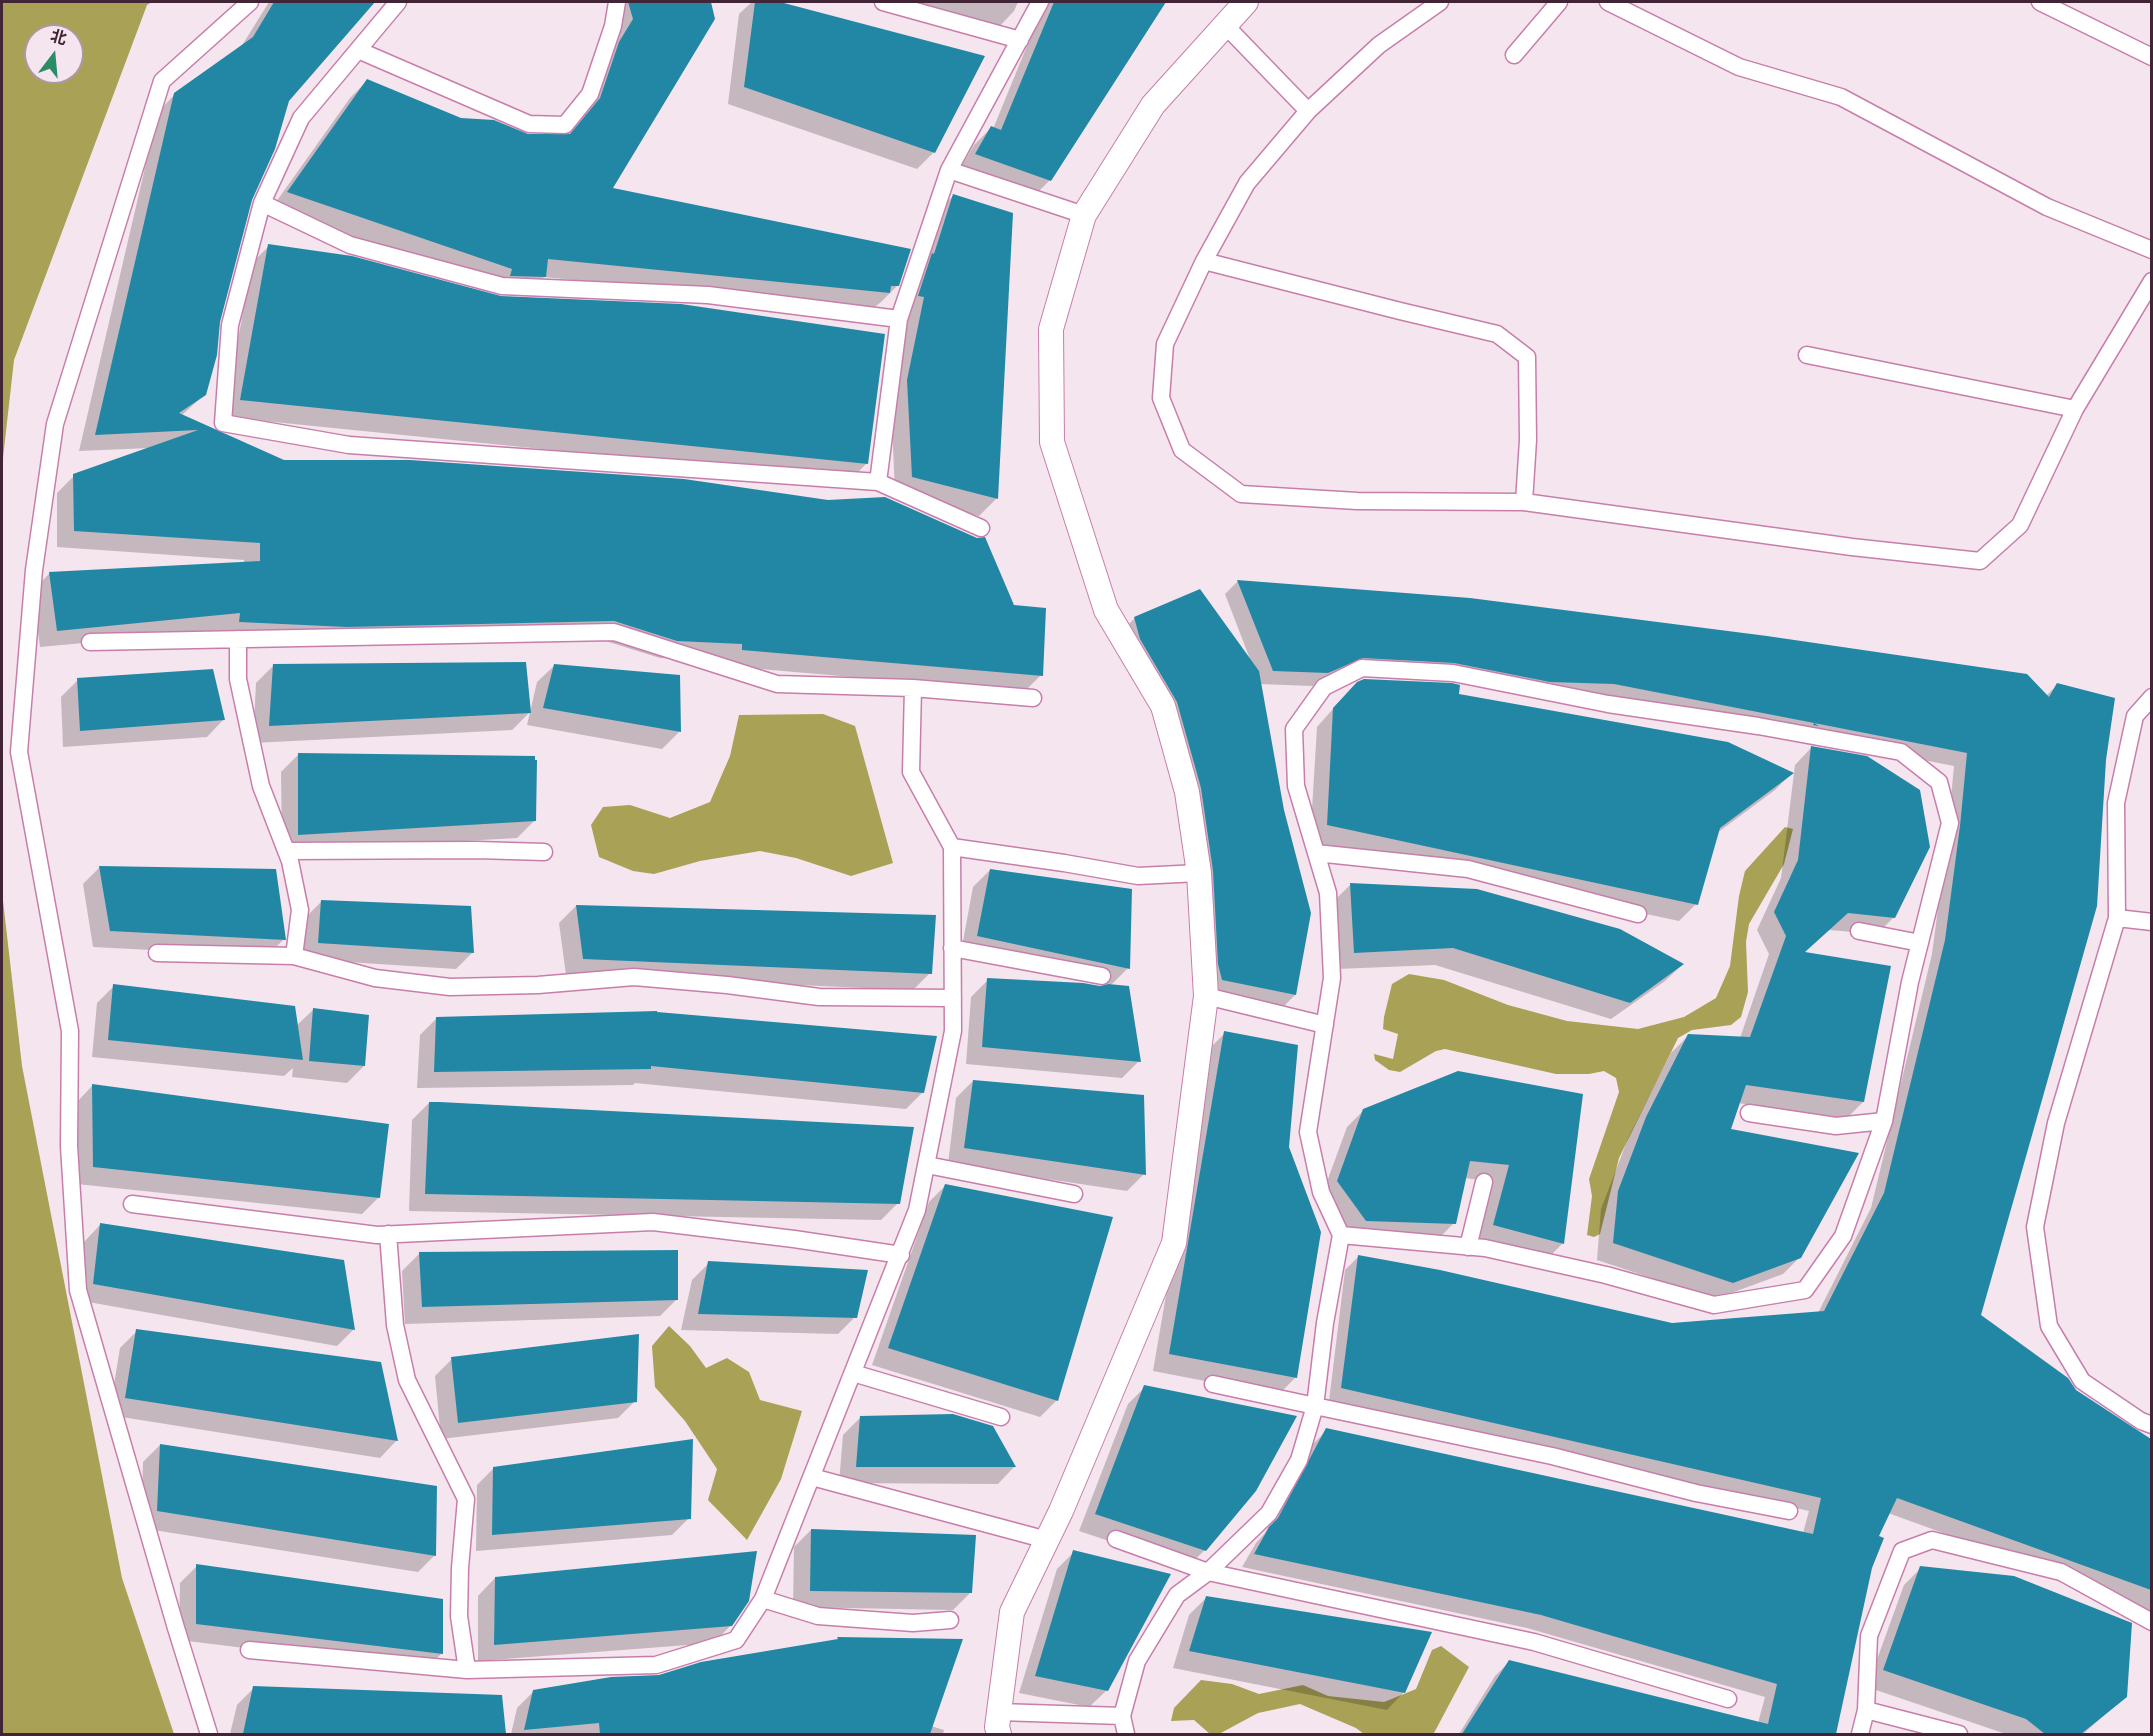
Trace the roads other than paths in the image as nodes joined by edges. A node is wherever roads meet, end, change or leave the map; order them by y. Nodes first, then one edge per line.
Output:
1 (250, 2) edge
2 (398, 2) edge
3 (617, 2) edge
4 (883, 2) edge
5 (1040, 2) edge
6 (1246, 2) edge
7 (1440, 2) edge
8 (1559, 2) edge
9 (1608, 2) edge
10 (2040, 2) edge
11 (1225, 25) junction
12 (1020, 40) junction
13 (358, 50) junction
14 (1514, 55) dead end
15 (2151, 57) edge
16 (1308, 111) junction
17 (949, 170) junction
18 (262, 203) junction
19 (1084, 215) junction
20 (2151, 250) edge
21 (1204, 261) junction
22 (2151, 281) edge
23 (899, 319) junction
24 (1807, 355) dead end
25 (2075, 409) junction
26 (878, 482) junction
27 (1524, 502) junction
28 (981, 528) dead end
29 (238, 639) junction
30 (90, 642) dead end
31 (913, 688) junction
32 (2151, 697) edge
33 (1033, 698) dead end
34 (951, 847) junction
35 (286, 851) junction
36 (544, 852) dead end
37 (1316, 853) junction
38 (1199, 873) junction
39 (1638, 914) dead end
40 (2117, 918) junction
41 (2151, 922) edge
42 (1859, 931) dead end
43 (1920, 943) junction
44 (952, 948) junction
45 (157, 953) dead end
46 (294, 956) junction
47 (1102, 976) dead end
48 (1206, 996) junction
49 (953, 998) junction
50 (1325, 1025) junction
51 (1749, 1113) dead end
52 (1884, 1121) junction
53 (927, 1165) junction
54 (1484, 1182) dead end
55 (1074, 1194) dead end
56 (132, 1204) dead end
57 (388, 1234) junction
58 (1341, 1235) junction
59 (1468, 1246) junction
60 (901, 1255) junction
61 (853, 1373) junction
62 (1213, 1384) dead end
63 (1315, 1406) junction
64 (1001, 1417) dead end
65 (2151, 1425) edge
66 (812, 1477) junction
67 (1789, 1511) dead end
68 (1116, 1539) dead end
69 (1047, 1540) junction
70 (1208, 1572) junction
71 (763, 1599) junction
72 (950, 1620) dead end
73 (2151, 1622) edge
74 (249, 1650) dead end
75 (467, 1670) junction
76 (1728, 1699) dead end
77 (1866, 1710) junction
78 (1122, 1716) junction
79 (999, 1723) edge
80 (209, 1734) edge
81 (1126, 1734) edge
82 (1860, 1734) edge
83 (1959, 1734) edge

1 - 80 street
2 - 13 street
3 - 13 street
4 - 12 street
5 - 12 street
6 - 11 street
7 - 16 street
8 - 14 street
9 - 20 street
10 - 15 street
11 - 16 street
11 - 19 street
12 - 17 street
13 - 18 street
16 - 21 street
17 - 19 street
17 - 23 street
18 - 23 street
18 - 26 street
19 - 38 street
21 - 27 street
21 - 27 street
22 - 25 street
23 - 26 street
24 - 25 street
25 - 27 street
26 - 28 street
29 - 30 street
29 - 31 street
29 - 35 street
31 - 33 street
31 - 34 street
32 - 40 street
34 - 38 street
34 - 44 street
35 - 36 street
35 - 46 street
37 - 39 street
37 - 43 street
37 - 50 street
38 - 48 street
40 - 41 street
40 - 65 street
42 - 43 street
43 - 52 street
44 - 47 street
44 - 49 street
45 - 46 street
46 - 49 street
48 - 50 street
48 - 69 street
49 - 53 street
50 - 58 street
51 - 52 street
52 - 59 street
53 - 55 street
53 - 60 street
54 - 59 street
56 - 57 street
57 - 60 street
57 - 75 street
58 - 59 street
58 - 63 street
60 - 61 street
61 - 64 street
61 - 66 street
62 - 63 street
63 - 67 street
63 - 70 street
66 - 69 street
66 - 71 street
68 - 70 street
69 - 79 street
70 - 76 street
70 - 78 street
71 - 72 street
71 - 75 street
73 - 77 street
74 - 75 street
77 - 82 street
77 - 83 street
78 - 79 street
78 - 81 street

